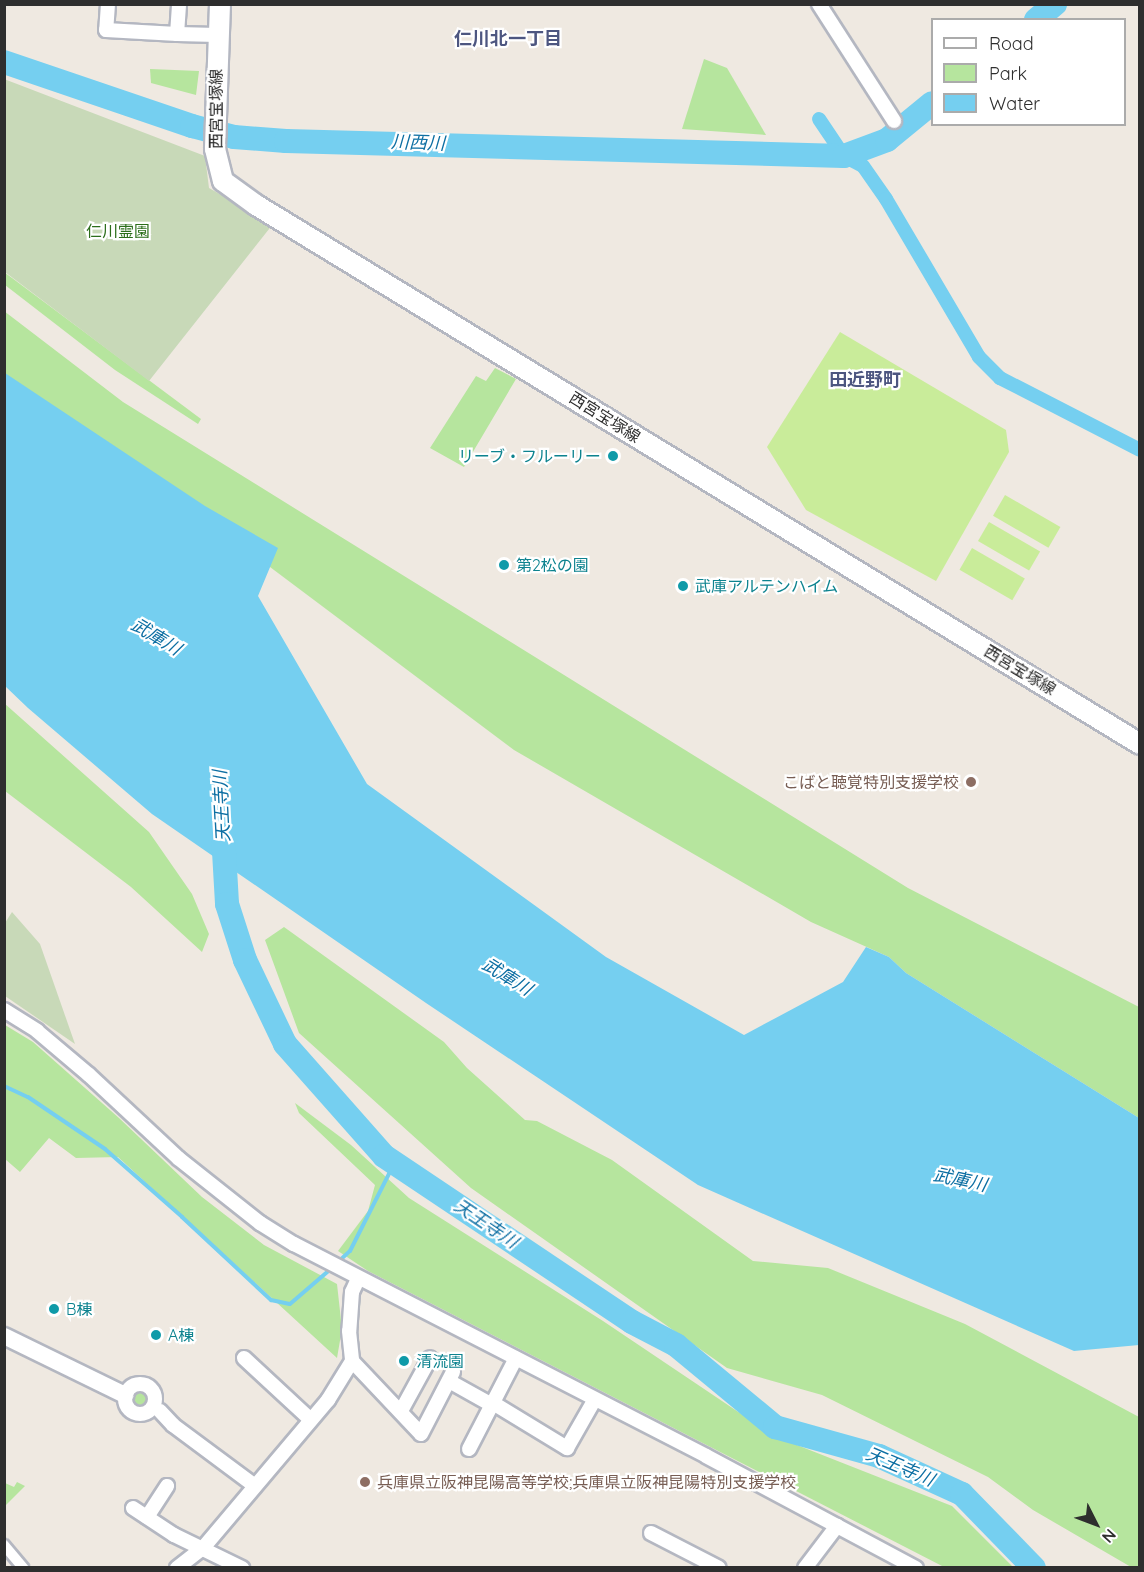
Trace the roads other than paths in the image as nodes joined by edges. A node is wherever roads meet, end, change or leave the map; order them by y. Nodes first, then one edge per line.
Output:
1 (108, 4) edge
2 (179, 4) edge
3 (220, 4) edge
4 (819, 4) edge
5 (177, 34) junction
6 (217, 35) junction
7 (894, 121) dead end
8 (1140, 744) edge
9 (4, 1010) edge
10 (358, 1279) junction
11 (4, 1336) edge
12 (244, 1358) dead end
13 (430, 1358) dead end
14 (516, 1358) junction
15 (352, 1361) junction
16 (125, 1395) dead end
17 (595, 1399) junction
18 (493, 1403) junction
19 (160, 1411) dead end
20 (401, 1411) junction
21 (311, 1420) junction
22 (469, 1449) dead end
23 (167, 1486) dead end
24 (255, 1486) junction
25 (133, 1508) dead end
26 (147, 1517) junction
27 (837, 1526) junction
28 (651, 1533) dead end
29 (4, 1545) edge
30 (203, 1548) junction
31 (23, 1568) edge
32 (177, 1568) edge
33 (243, 1568) edge
34 (719, 1568) edge
35 (805, 1568) edge
36 (916, 1568) edge

1 - 5 street
2 - 5 street
3 - 6 main road, 西宮宝塚線
4 - 7 street
5 - 6 street
6 - 8 main road, 西宮宝塚線
9 - 10 street
10 - 14 street
10 - 15 street
11 - 16 street
12 - 21 street
13 - 20 street
14 - 17 street
14 - 18 street
15 - 20 street
15 - 21 street
17 - 18 street
17 - 27 street
18 - 20 street
18 - 22 street
19 - 24 street
21 - 24 street
23 - 26 street
24 - 30 street
25 - 26 street
26 - 30 street
27 - 35 street
27 - 36 street
28 - 34 street
29 - 31 street
30 - 32 street
30 - 33 street

